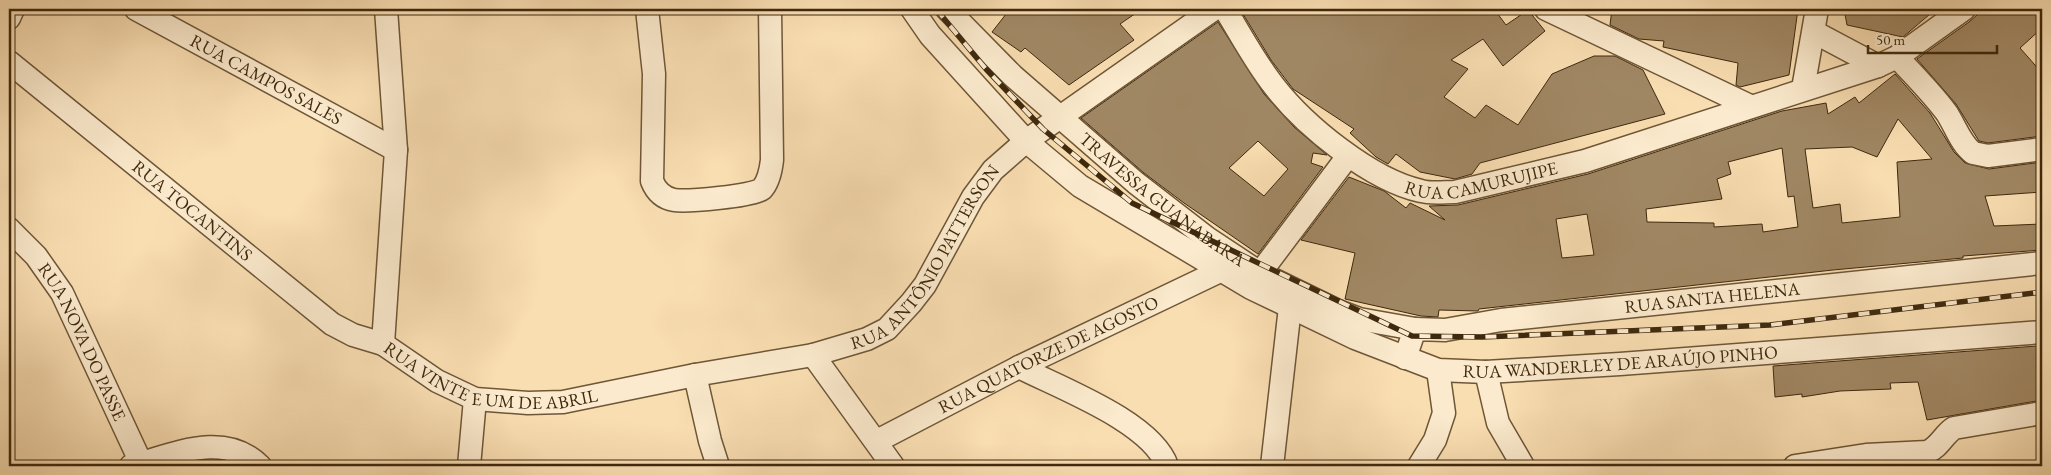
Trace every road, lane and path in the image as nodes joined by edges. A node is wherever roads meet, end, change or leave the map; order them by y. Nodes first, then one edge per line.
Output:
1 (13, 9) edge
2 (136, 9) edge
3 (386, 9) edge
4 (647, 9) edge
5 (770, 9) edge
6 (912, 9) edge
7 (947, 9) edge
8 (1214, 9) edge
9 (1225, 9) edge
10 (1546, 9) edge
11 (1817, 9) edge
12 (1964, 9) edge
13 (159, 14) edge
14 (9, 18) edge
15 (1814, 32) junction
16 (1888, 61) junction
17 (9, 62) edge
18 (1803, 89) junction
19 (1750, 106) junction
20 (1060, 116) junction
21 (1026, 141) junction
22 (2042, 149) edge
23 (396, 150) junction
24 (1348, 156) junction
25 (9, 229) edge
26 (2042, 263) edge
27 (1222, 270) junction
28 (1260, 273) junction
29 (1290, 307) junction
30 (1415, 329) junction
31 (2042, 338) edge
32 (383, 344) junction
33 (813, 354) junction
34 (1405, 358) junction
35 (1019, 367) junction
36 (1438, 370) junction
37 (1486, 372) junction
38 (696, 374) junction
39 (475, 399) junction
40 (2042, 413) edge
41 (876, 441) junction
42 (136, 465) edge
43 (260, 466) edge
44 (469, 466) edge
45 (718, 466) edge
46 (893, 466) edge
47 (1167, 466) edge
48 (1272, 466) edge
49 (1419, 466) edge
50 (1523, 466) edge
51 (1795, 466) edge

1 - 14 street
2 - 13 street, RUA CAMPOS SALES
3 - 23 street, RUA VINTE E UM DE ABRIL
4 - 5 street
6 - 21 street, RUA WANDERLEY DE ARAÚJO PINHO
7 - 20 street, TRAVESSA GUANABARA
8 - 20 street, RUA ANTÔNIO PATTERSON
9 - 24 street, RUA CAMURUJIPE
10 - 19 street
11 - 15 street
12 - 16 street, RUA CAMURUJIPE
13 - 23 street, RUA CAMPOS SALES
15 - 16 street
15 - 18 street
16 - 18 street, RUA CAMURUJIPE
16 - 22 street
17 - 32 street, RUA TOCANTINS
18 - 19 street, RUA CAMURUJIPE
19 - 24 street, RUA CAMURUJIPE
20 - 21 street, RUA ANTÔNIO PATTERSON
20 - 28 street, TRAVESSA GUANABARA
21 - 27 street, RUA WANDERLEY DE ARAÚJO PINHO
21 - 33 street, RUA ANTÔNIO PATTERSON
23 - 32 street, RUA VINTE E UM DE ABRIL
24 - 28 street
25 - 42 street, RUA NOVA DO PASSE
26 - 30 street, RUA SANTA HELENA
27 - 29 street, RUA WANDERLEY DE ARAÚJO PINHO
27 - 35 street, RUA QUATORZE DE AGOSTO
28 - 30 street, TRAVESSA GUANABARA
29 - 34 street, RUA WANDERLEY DE ARAÚJO PINHO
29 - 48 street
30 - 34 street
31 - 37 street, RUA WANDERLEY DE ARAÚJO PINHO
32 - 39 street, RUA VINTE E UM DE ABRIL
33 - 38 street, RUA VINTE E UM DE ABRIL
33 - 41 street
34 - 36 street, RUA WANDERLEY DE ARAÚJO PINHO
35 - 41 street, RUA QUATORZE DE AGOSTO
35 - 47 street
36 - 37 street, RUA WANDERLEY DE ARAÚJO PINHO
36 - 49 street
37 - 50 street
38 - 39 street, RUA VINTE E UM DE ABRIL
38 - 45 street
39 - 44 street
40 - 51 street
41 - 46 street
42 - 43 street

